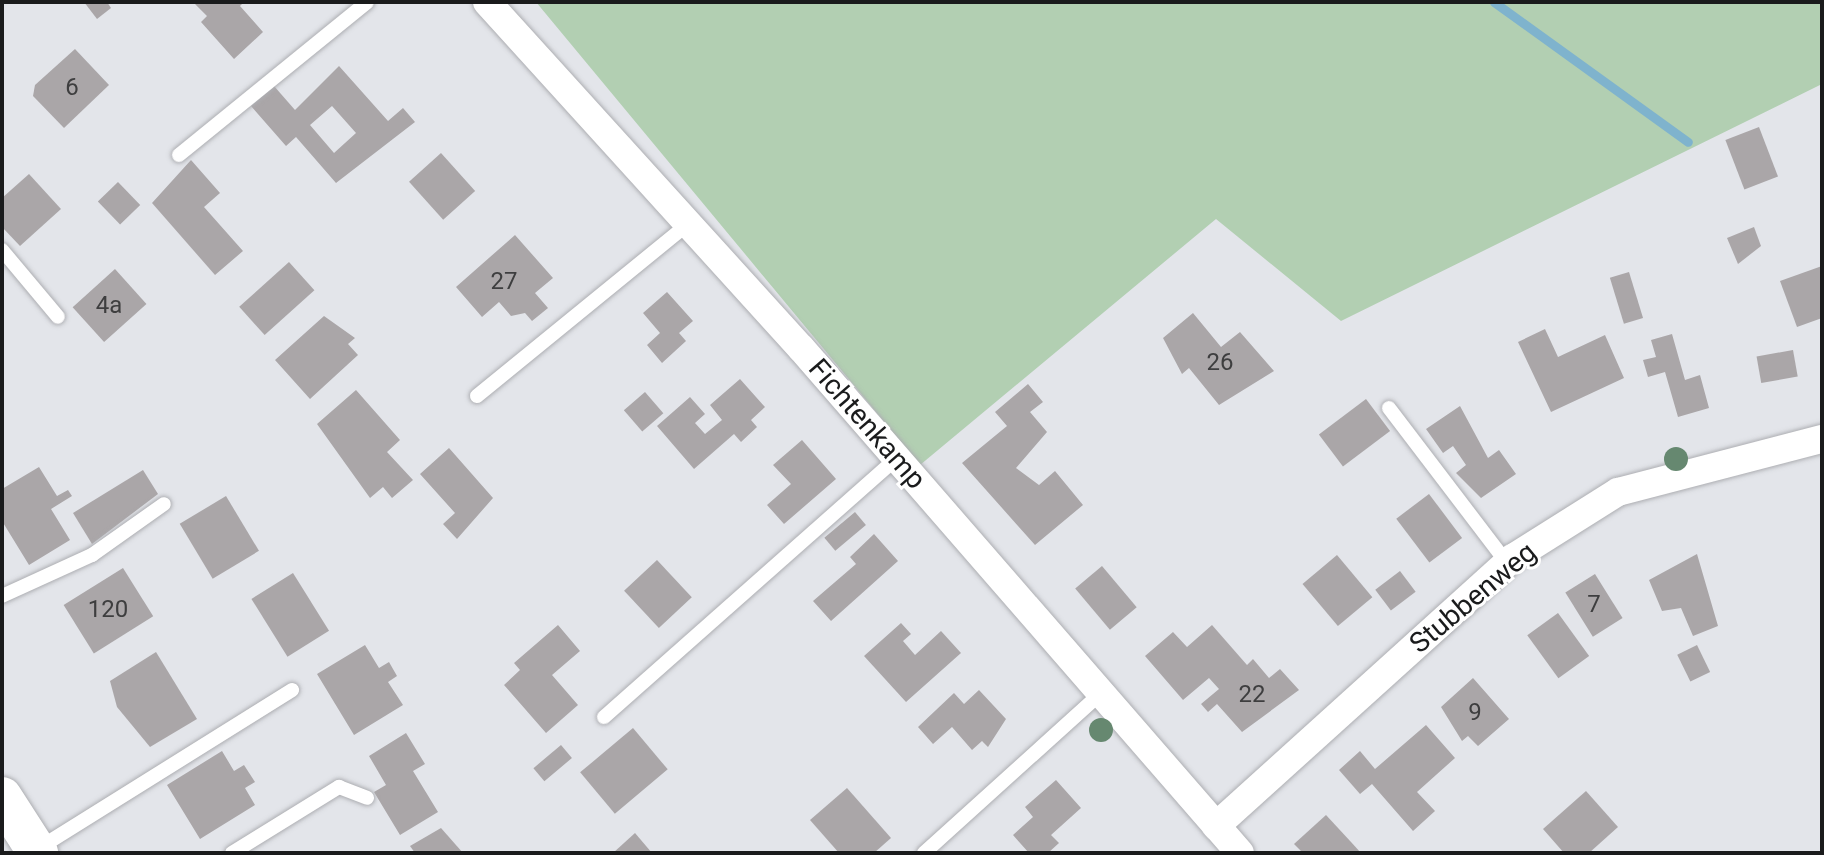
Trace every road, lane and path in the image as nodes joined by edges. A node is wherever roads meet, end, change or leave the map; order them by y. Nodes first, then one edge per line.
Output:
1 (367, 2) edge
2 (487, 2) edge
3 (179, 155) dead end
4 (688, 224) junction
5 (2, 250) edge
6 (58, 317) dead end
7 (477, 396) dead end
8 (1389, 408) dead end
9 (1822, 439) edge
10 (896, 459) junction
11 (164, 504) dead end
12 (1507, 563) junction
13 (2, 596) edge
14 (292, 690) dead end
15 (1101, 693) junction
16 (604, 717) dead end
17 (2, 797) edge
18 (367, 798) dead end
19 (1216, 826) junction
20 (37, 851) edge
21 (232, 853) edge
22 (924, 853) edge
23 (1240, 853) edge

1 - 3 lane
2 - 4 street, Fichtenkamp
4 - 7 lane
4 - 10 street, Fichtenkamp
5 - 6 lane
8 - 12 lane
9 - 12 street, Stubbenweg
10 - 15 street, Fichtenkamp
10 - 16 lane
11 - 13 lane
12 - 19 street, Stubbenweg
14 - 20 lane
15 - 19 street, Fichtenkamp
15 - 22 lane
17 - 20 main road
18 - 21 lane
19 - 23 street, Fichtenkamp

